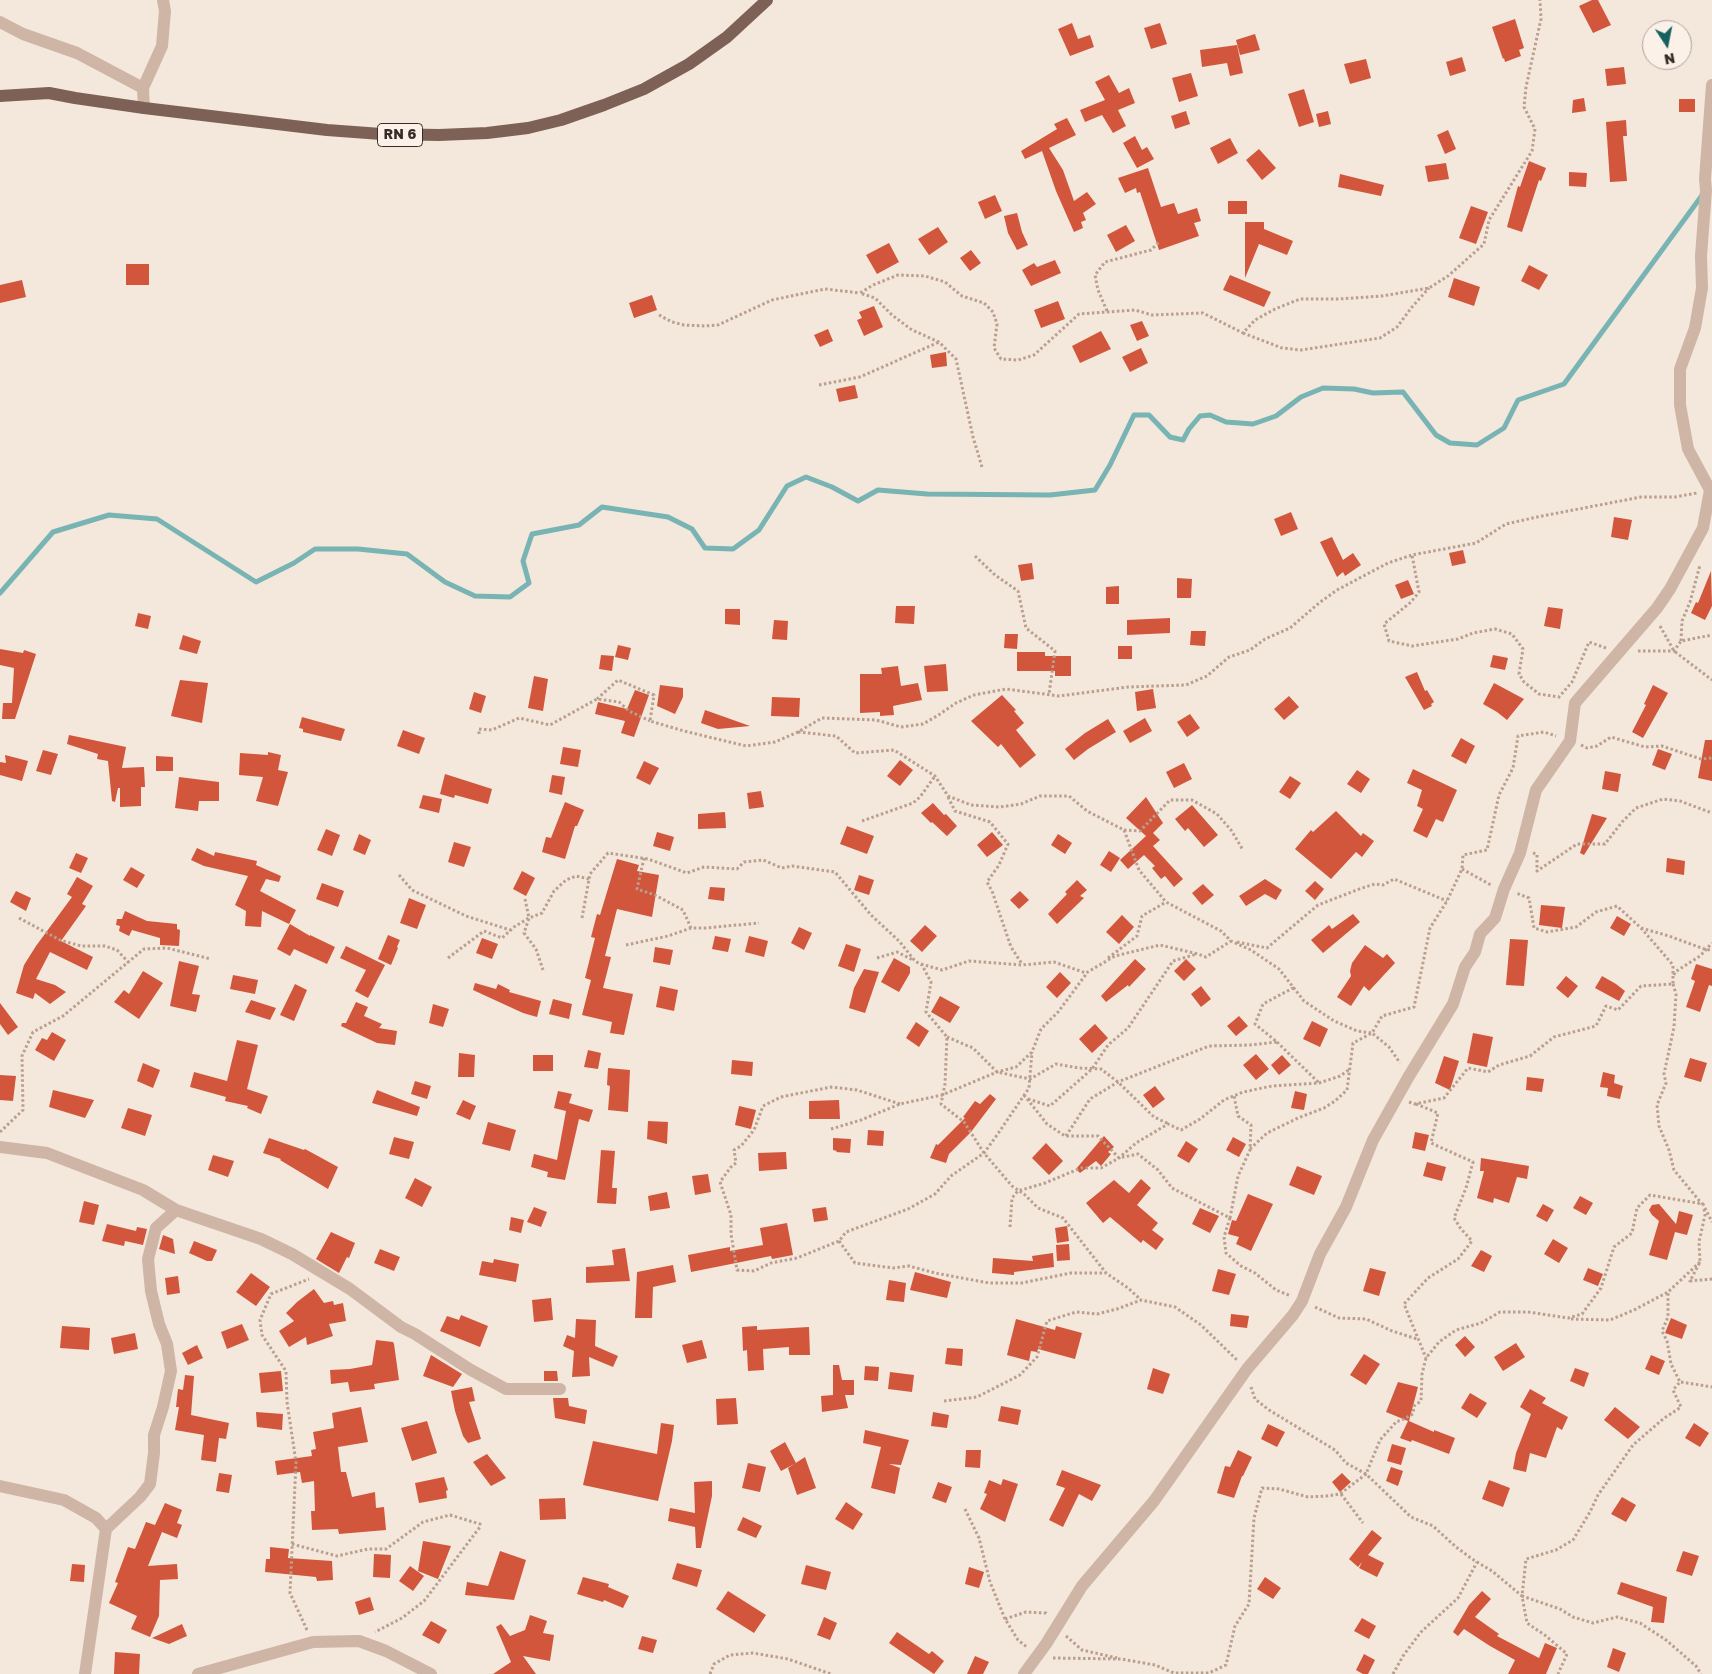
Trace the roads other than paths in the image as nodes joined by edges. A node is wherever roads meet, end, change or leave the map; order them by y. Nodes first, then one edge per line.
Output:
1 (163, 0) edge
2 (767, 0) edge
3 (0, 22) edge
4 (1712, 85) edge
5 (143, 88) junction
6 (0, 96) edge
7 (144, 108) junction
8 (0, 1147) edge
9 (176, 1210) junction
10 (560, 1389) dead end
11 (0, 1486) edge
12 (106, 1529) junction
13 (84, 1674) edge
14 (198, 1674) edge
15 (431, 1674) edge
16 (1024, 1674) edge

1 - 5 street
2 - 7 main road, RN 6
3 - 5 street
4 - 16 street
5 - 7 street
6 - 7 main road, RN 6
8 - 9 street
9 - 10 street
9 - 12 street
11 - 12 street
12 - 13 street
14 - 15 street

